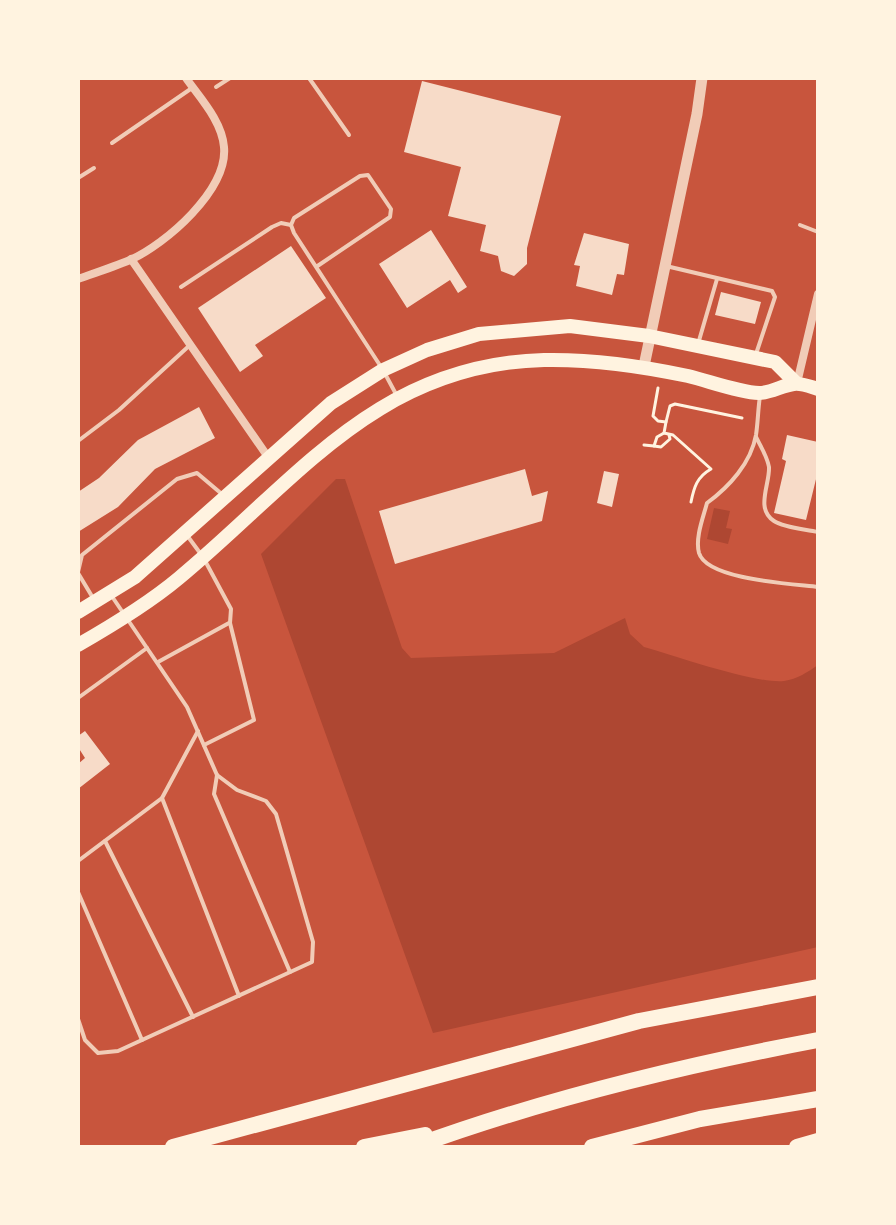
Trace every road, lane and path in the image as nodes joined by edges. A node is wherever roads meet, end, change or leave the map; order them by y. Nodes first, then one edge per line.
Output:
1 (186, 78) edge
2 (230, 78) edge
3 (309, 78) edge
4 (702, 78) edge
5 (192, 87) junction
6 (216, 87) dead end
7 (349, 135) dead end
8 (112, 143) dead end
9 (94, 168) dead end
10 (78, 178) edge
11 (291, 225) junction
12 (800, 225) dead end
13 (818, 232) edge
14 (131, 259) junction
15 (664, 266) junction
16 (316, 267) junction
17 (717, 278) junction
18 (78, 279) edge
19 (181, 287) dead end
20 (818, 294) edge
21 (815, 323) edge
22 (649, 336) junction
23 (190, 345) junction
24 (698, 346) junction
25 (755, 358) junction
26 (644, 366) junction
27 (383, 370) junction
28 (796, 383) junction
29 (658, 388) dead end
30 (818, 389) edge
31 (760, 393) junction
32 (398, 398) junction
33 (742, 418) dead end
34 (666, 422) junction
35 (667, 434) junction
36 (756, 437) junction
37 (78, 441) edge
38 (644, 445) dead end
39 (654, 446) junction
40 (268, 457) junction
41 (225, 497) junction
42 (691, 502) dead end
43 (818, 532) edge
44 (186, 533) junction
45 (203, 557) junction
46 (78, 572) edge
47 (818, 587) edge
48 (110, 594) junction
49 (96, 602) junction
50 (78, 612) edge
51 (126, 617) junction
52 (230, 623) junction
53 (78, 645) edge
54 (147, 648) junction
55 (158, 662) junction
56 (82, 691) edge
57 (78, 698) edge
58 (198, 731) junction
59 (204, 745) junction
60 (217, 775) junction
61 (162, 798) junction
62 (105, 841) junction
63 (78, 861) edge
64 (78, 892) edge
65 (290, 972) junction
66 (818, 987) edge
67 (239, 996) junction
68 (193, 1017) junction
69 (78, 1019) edge
70 (142, 1040) junction
71 (818, 1040) edge
72 (818, 1099) edge
73 (466, 1127) junction
74 (818, 1141) edge
75 (173, 1147) edge
76 (364, 1147) edge
77 (413, 1147) edge
78 (592, 1147) edge
79 (797, 1147) edge

1 - 5 street
2 - 6 lane
3 - 7 lane
4 - 15 street
5 - 8 lane
5 - 14 street
9 - 10 lane
11 - 16 lane
11 - 16 lane
11 - 19 lane
12 - 13 lane
14 - 18 street
14 - 23 street
15 - 17 lane
15 - 22 street
16 - 27 lane
17 - 24 lane
17 - 25 lane
20 - 21 street
21 - 28 street
22 - 24 main road
22 - 26 street
22 - 27 main road
23 - 37 lane
23 - 40 street
24 - 25 main road
25 - 28 main road
26 - 31 main road
26 - 32 main road
27 - 32 lane
27 - 40 main road
28 - 30 main road
28 - 31 main road
29 - 34 path
31 - 36 lane
32 - 45 main road
33 - 34 path
34 - 35 path
35 - 39 path
35 - 39 path
35 - 42 path
36 - 43 lane
36 - 47 lane
38 - 39 path
40 - 41 main road
41 - 44 main road
41 - 46 lane
44 - 45 lane
44 - 48 main road
45 - 51 main road
45 - 52 lane
46 - 49 lane
48 - 49 main road
48 - 51 lane
49 - 50 main road
51 - 53 main road
51 - 54 lane
52 - 55 lane
52 - 59 lane
54 - 55 lane
54 - 56 lane
55 - 58 lane
56 - 57 lane
58 - 59 lane
58 - 61 lane
59 - 60 lane
60 - 65 lane
60 - 65 lane
61 - 62 lane
61 - 67 lane
62 - 63 lane
62 - 68 lane
64 - 70 lane
65 - 67 lane
66 - 75 highway
67 - 68 lane
68 - 70 lane
69 - 70 lane
71 - 73 highway
72 - 78 highway
73 - 76 highway
73 - 77 highway
74 - 79 highway

